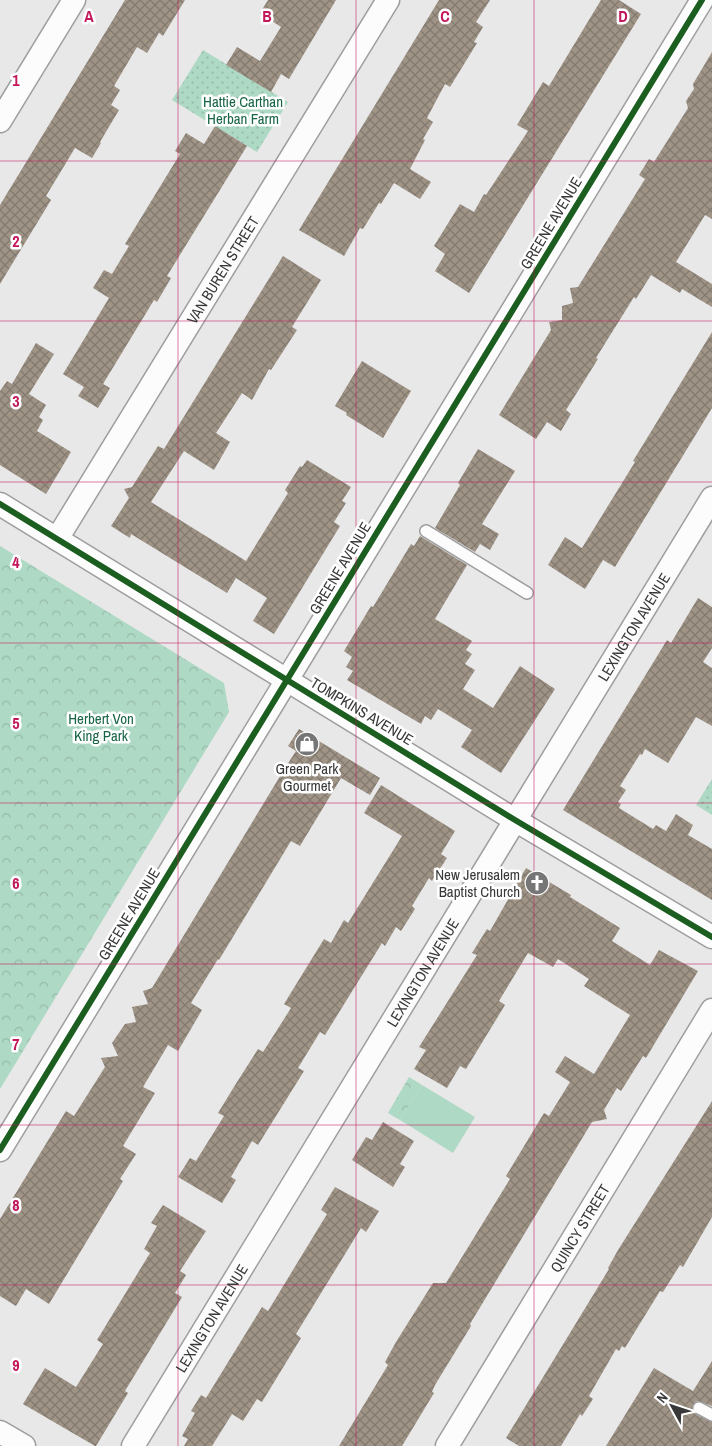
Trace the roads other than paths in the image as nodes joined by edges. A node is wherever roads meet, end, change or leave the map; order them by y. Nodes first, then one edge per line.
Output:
1 (74, 0) edge
2 (388, 0) edge
3 (700, 5) edge
4 (0, 121) edge
5 (712, 498) edge
6 (0, 504) edge
7 (426, 531) dead end
8 (57, 539) junction
9 (527, 593) dead end
10 (287, 680) junction
11 (515, 820) junction
12 (712, 937) edge
13 (712, 1010) edge
14 (0, 1150) edge
15 (699, 1408) dead end
16 (712, 1416) edge
17 (0, 1432) edge
18 (24, 1446) edge
19 (133, 1446) edge
20 (447, 1446) edge

1 - 4 street
2 - 8 street, VAN BUREN STREET
3 - 10 street, GREENE AVENUE
5 - 11 street, LEXINGTON AVENUE
6 - 8 street, TOMPKINS AVENUE
7 - 9 lane
8 - 10 street, TOMPKINS AVENUE
10 - 11 street, TOMPKINS AVENUE
10 - 14 street, GREENE AVENUE
11 - 12 street, TOMPKINS AVENUE
11 - 19 street, LEXINGTON AVENUE
13 - 20 street, QUINCY STREET
15 - 16 lane
17 - 18 street

